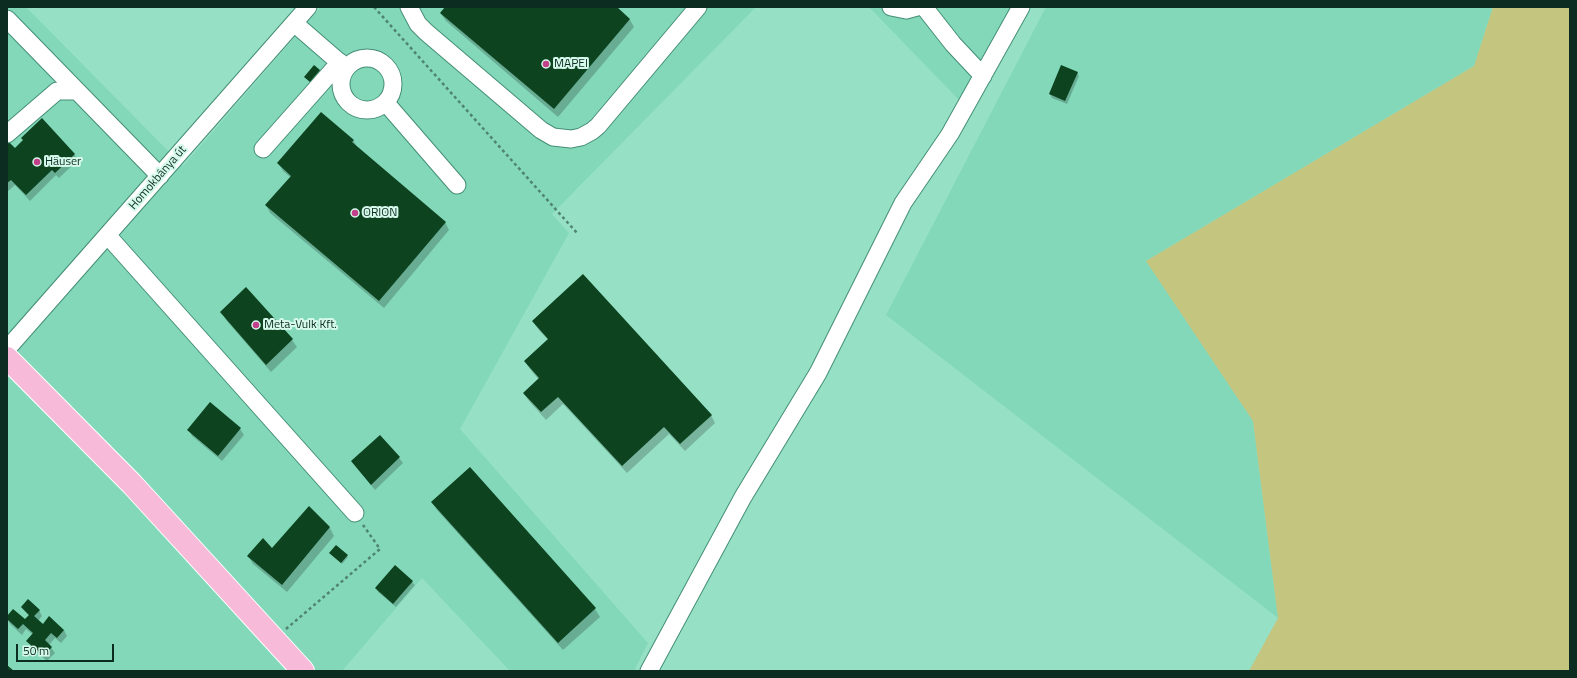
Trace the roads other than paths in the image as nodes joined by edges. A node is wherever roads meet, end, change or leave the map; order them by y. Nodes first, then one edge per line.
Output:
1 (308, 7) edge
2 (698, 7) edge
3 (891, 7) edge
4 (917, 7) edge
5 (924, 7) edge
6 (1021, 7) edge
7 (412, 9) edge
8 (7, 19) edge
9 (294, 22) junction
10 (343, 65) junction
11 (982, 76) junction
12 (77, 91) junction
13 (386, 102) junction
14 (7, 134) edge
15 (263, 148) dead end
16 (160, 176) junction
17 (458, 185) dead end
18 (108, 236) junction
19 (7, 349) edge
20 (7, 358) edge
21 (355, 513) road end
22 (303, 671) edge
23 (649, 671) edge

1 - 9 street, Homokbánya út
2 - 7 street
3 - 4 street
5 - 11 street
6 - 11 street
8 - 12 street
9 - 10 street
9 - 16 street, Homokbánya út
10 - 13 street
10 - 13 street
10 - 15 street
11 - 23 street
12 - 14 street
12 - 16 street
13 - 17 street
16 - 18 street, Homokbánya út
18 - 19 street, Homokbánya út
18 - 21 street
20 - 22 main road

